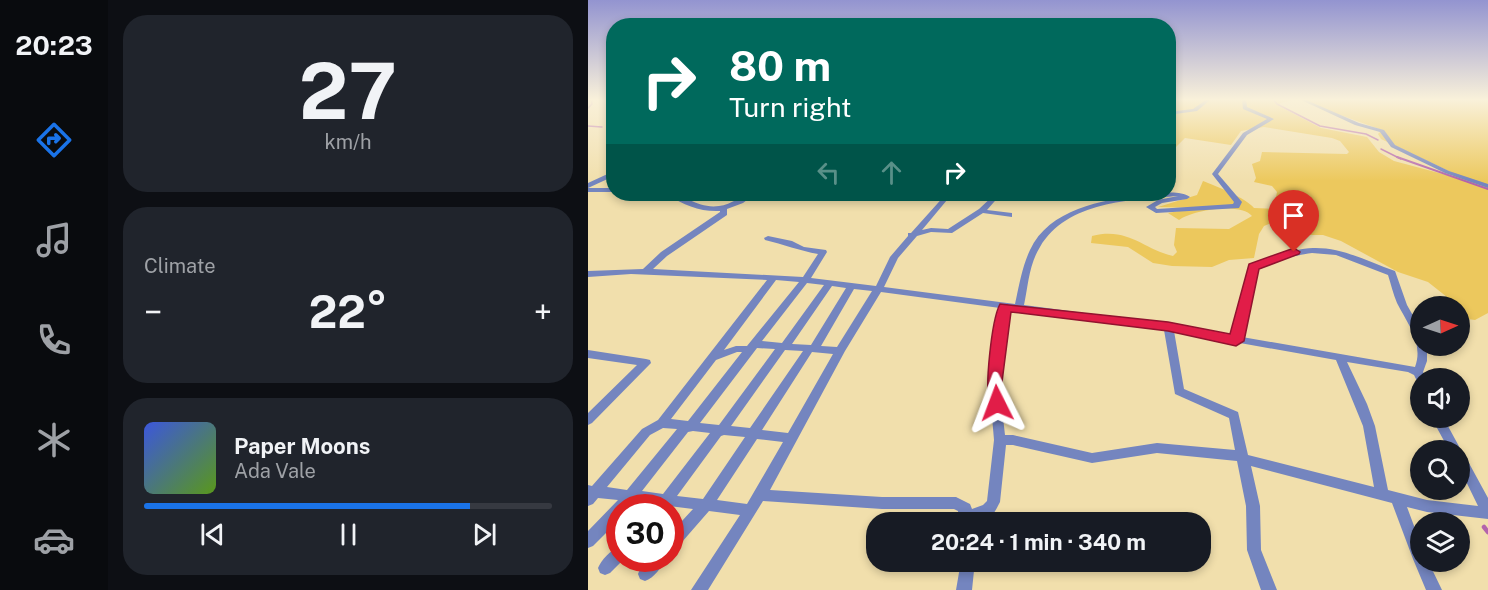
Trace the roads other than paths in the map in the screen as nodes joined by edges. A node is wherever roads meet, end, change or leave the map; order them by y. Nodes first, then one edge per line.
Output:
1 (1258, 127) edge
2 (1366, 127) edge
3 (606, 178) edge
4 (1488, 186) edge
5 (588, 188) edge
6 (606, 189) edge
7 (1176, 194) edge
8 (1176, 199) edge
9 (682, 201) edge
10 (738, 201) edge
11 (943, 201) edge
12 (991, 201) edge
13 (1129, 201) edge
14 (1160, 201) edge
15 (723, 209) junction
16 (982, 210) junction
17 (1009, 215) dead end
18 (911, 235) junction
19 (768, 238) dead end
20 (645, 272) junction
21 (588, 274) edge
22 (773, 278) junction
23 (805, 280) junction
24 (829, 284) junction
25 (851, 287) junction
26 (877, 291) junction
27 (1005, 307) junction
28 (1018, 309) junction
29 (1168, 327) junction
30 (1236, 341) junction
31 (752, 346) junction
32 (784, 346) junction
33 (812, 348) junction
34 (840, 351) junction
35 (588, 354) edge
36 (713, 357) junction
37 (1340, 357) junction
38 (1421, 368) edge
39 (1410, 373) edge
40 (588, 405) edge
41 (602, 407) junction
42 (588, 420) edge
43 (662, 423) junction
44 (687, 428) junction
45 (720, 431) junction
46 (754, 435) junction
47 (792, 438) junction
48 (1000, 440) junction
49 (1244, 457) junction
50 (1470, 477) edge
51 (591, 494) edge
52 (634, 494) edge
53 (671, 494) edge
54 (606, 495) edge
55 (760, 495) junction
56 (1382, 495) junction
57 (1397, 499) junction
58 (684, 503) edge
59 (707, 504) junction
60 (750, 510) junction
61 (965, 512) edge
62 (984, 512) edge
63 (1488, 512) edge
64 (606, 522) edge
65 (684, 529) edge
66 (1410, 532) edge
67 (588, 541) edge
68 (966, 572) edge
69 (1426, 572) edge
70 (699, 590) edge
71 (964, 590) edge
72 (1269, 590) edge
73 (1434, 590) edge

1 - 14 street
2 - 4 street
3 - 5 street
5 - 6 street
7 - 8 street
9 - 15 street
10 - 15 street
11 - 18 street
12 - 16 street
13 - 28 street
15 - 20 street
16 - 17 street
16 - 18 street
18 - 26 street
19 - 23 street
20 - 21 street
20 - 22 street
22 - 23 street
22 - 36 street
23 - 24 street
23 - 31 street
24 - 25 street
24 - 32 street
25 - 26 street
25 - 33 street
26 - 27 street
26 - 34 street
27 - 28 street
27 - 48 street
28 - 29 street
29 - 30 street
29 - 49 street
30 - 37 street
30 - 38 street
31 - 32 street
31 - 36 street
31 - 44 street
32 - 33 street
32 - 45 street
33 - 34 street
33 - 46 street
34 - 47 street
35 - 41 street
36 - 43 street
37 - 39 street
37 - 56 street
40 - 41 street
41 - 42 street
43 - 44 street
43 - 51 street
44 - 45 street
44 - 52 street
45 - 46 street
45 - 53 street
46 - 47 street
46 - 59 street
47 - 55 street
48 - 49 street
48 - 62 street
49 - 56 street
49 - 72 street
50 - 63 street
51 - 54 street
55 - 60 street
55 - 61 street
56 - 57 street
57 - 63 street
57 - 66 street
58 - 59 street
59 - 60 street
59 - 65 street
60 - 70 street
64 - 67 street
68 - 71 street
69 - 73 street

